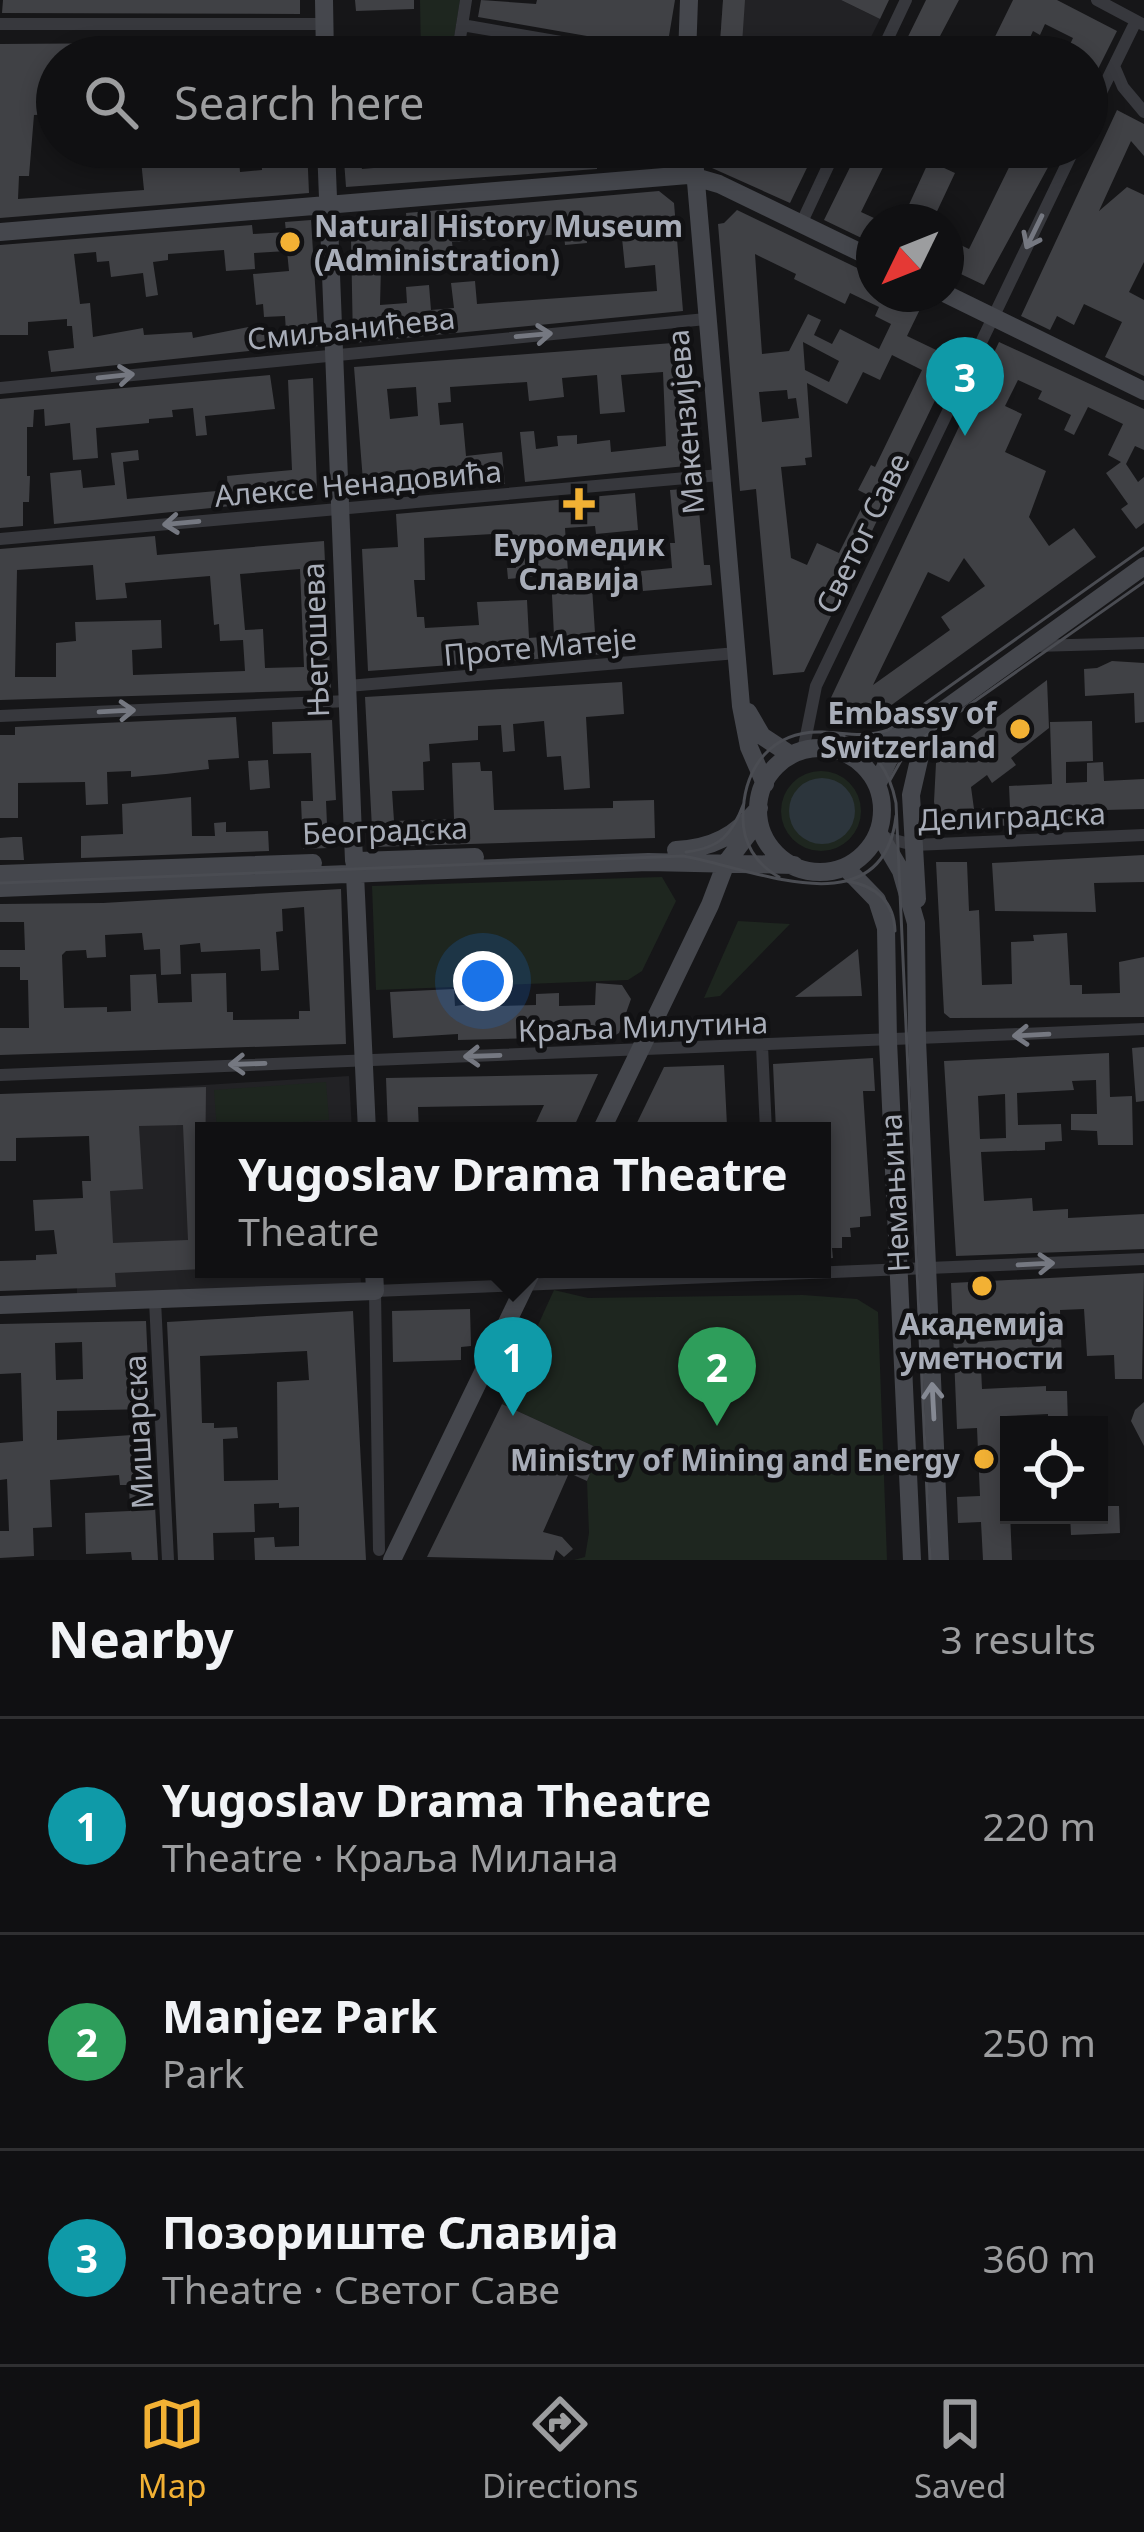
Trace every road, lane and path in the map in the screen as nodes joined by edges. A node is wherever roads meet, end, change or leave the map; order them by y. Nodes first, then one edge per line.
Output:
1 (324, 0) edge
2 (466, 0) edge
3 (688, 0) edge
4 (906, 0) edge
5 (1097, 0) edge
6 (1140, 23) edge
7 (0, 24) edge
8 (324, 24) junction
9 (462, 25) junction
10 (324, 36) edge
11 (460, 36) edge
12 (526, 36) edge
13 (687, 36) edge
14 (889, 36) edge
15 (1114, 66) junction
16 (1108, 78) edge
17 (1123, 87) junction
18 (1108, 89) edge
19 (1144, 112) edge
20 (327, 168) edge
21 (694, 168) edge
22 (827, 168) edge
23 (1065, 168) edge
24 (694, 176) junction
25 (328, 205) junction
26 (801, 224) junction
27 (0, 232) edge
28 (856, 250) edge
29 (964, 302) edge
30 (993, 316) junction
31 (706, 319) junction
32 (334, 353) junction
33 (0, 388) edge
34 (1144, 391) edge
35 (720, 475) junction
36 (339, 509) junction
37 (0, 539) edge
38 (1144, 566) edge
39 (1144, 643) edge
40 (1033, 646) junction
41 (736, 653) junction
42 (741, 690) junction
43 (348, 694) junction
44 (0, 716) edge
45 (922, 726) junction
46 (797, 753) junction
47 (849, 755) junction
48 (764, 784) junction
49 (877, 785) junction
50 (759, 814) junction
51 (880, 834) junction
52 (1144, 835) edge
53 (914, 845) junction
54 (689, 861) junction
55 (726, 863) junction
56 (794, 865) junction
57 (758, 866) junction
58 (355, 867) junction
59 (845, 867) junction
60 (0, 874) edge
61 (0, 888) edge
62 (710, 905) junction
63 (916, 923) junction
64 (1144, 1029) edge
65 (917, 1040) junction
66 (888, 1041) junction
67 (762, 1046) junction
68 (641, 1051) junction
69 (364, 1059) junction
70 (0, 1075) edge
71 (368, 1122) edge
72 (606, 1122) edge
73 (766, 1122) edge
74 (1144, 1259) edge
75 (927, 1269) junction
76 (899, 1270) junction
77 (831, 1271) edge
78 (374, 1278) edge
79 (508, 1278) edge
80 (528, 1278) edge
81 (375, 1291) junction
82 (155, 1301) junction
83 (0, 1305) edge
84 (911, 1554) edge
85 (385, 1555) edge
86 (168, 1560) edge
87 (940, 1560) edge

1 - 8 main road
2 - 9 street
3 - 13 main road
4 - 14 street
5 - 6 street
6 - 15 street
7 - 8 street
8 - 10 main road
9 - 11 street
9 - 12 street
15 - 16 street
15 - 17 street
17 - 18 street
17 - 19 street
20 - 25 main road, Његошева
21 - 24 main road, Макензијева
22 - 26 street
23 -> 30 street, Светог Саве
24 - 25 main road
24 - 26 main road
24 - 31 main road, Макензијева
25 - 27 main road
25 - 32 main road, Његошева
26 - 28 main road
29 - 30 main road
30 - 34 main road
30 - 46 street, Светог Саве
32 -> 31 street, Смиљанићева
31 - 35 main road, Макензијева
33 -> 32 street, Смиљанићева
32 - 36 main road, Његошева
35 - 36 street, Алексе Ненадовића
35 - 41 main road, Макензијева
36 -> 37 street, Алексе Ненадовића
36 - 43 main road, Његошева
38 - 40 main road
39 - 40 street
40 - 45 main road
41 - 42 main road, Макензијева
41 - 43 street, Проте Матеје
42 - 46 main road, Макензијева
42 - 48 main road, Макензијева
44 -> 43 street, Проте Матеје
43 - 58 main road, Његошева
45 - 47 main road
45 - 49 main road
45 - 53 main road
46 - 47 main road
46 - 48 main road
47 - 49 main road
48 - 50 main road
49 - 51 main road
50 - 55 main road
50 - 56 main road
50 - 58 main road, Београдска
51 - 53 street, Делиградска
51 - 59 main road
51 - 63 main road, Немањина
52 - 53 street, Делиградска
53 - 63 main road
54 - 55 main road, Београдска
54 - 58 main road, Београдска
54 - 62 main road
55 - 57 main road, Београдска
55 - 62 main road
56 - 57 main road, Београдска
56 - 59 main road
57 - 62 main road
58 - 60 main road, Београдска
58 - 61 main road, Београдска
58 - 69 main road, Његошева
59 - 66 main road, Немањина
62 - 68 main road
63 - 65 main road, Немањина
64 -> 65 street, Краља Милутина
65 - 66 street, Краља Милутина
65 - 75 main road, Немањина
66 - 67 street, Краља Милутина
66 - 76 main road, Немањина
67 - 68 street, Краља Милутина
67 - 73 street
68 -> 69 street, Краља Милутина
68 - 72 main road
69 -> 70 street, Краља Милутина
69 - 71 main road, Његошева
75 -> 74 street
75 - 76 street
87 -> 75 main road, Немањина
76 - 77 street
76 - 84 main road, Немањина
78 - 81 main road
79 - 81 street
80 - 85 main road
81 - 82 main road
81 - 85 street
82 - 83 main road
82 - 86 street, Мишарска

